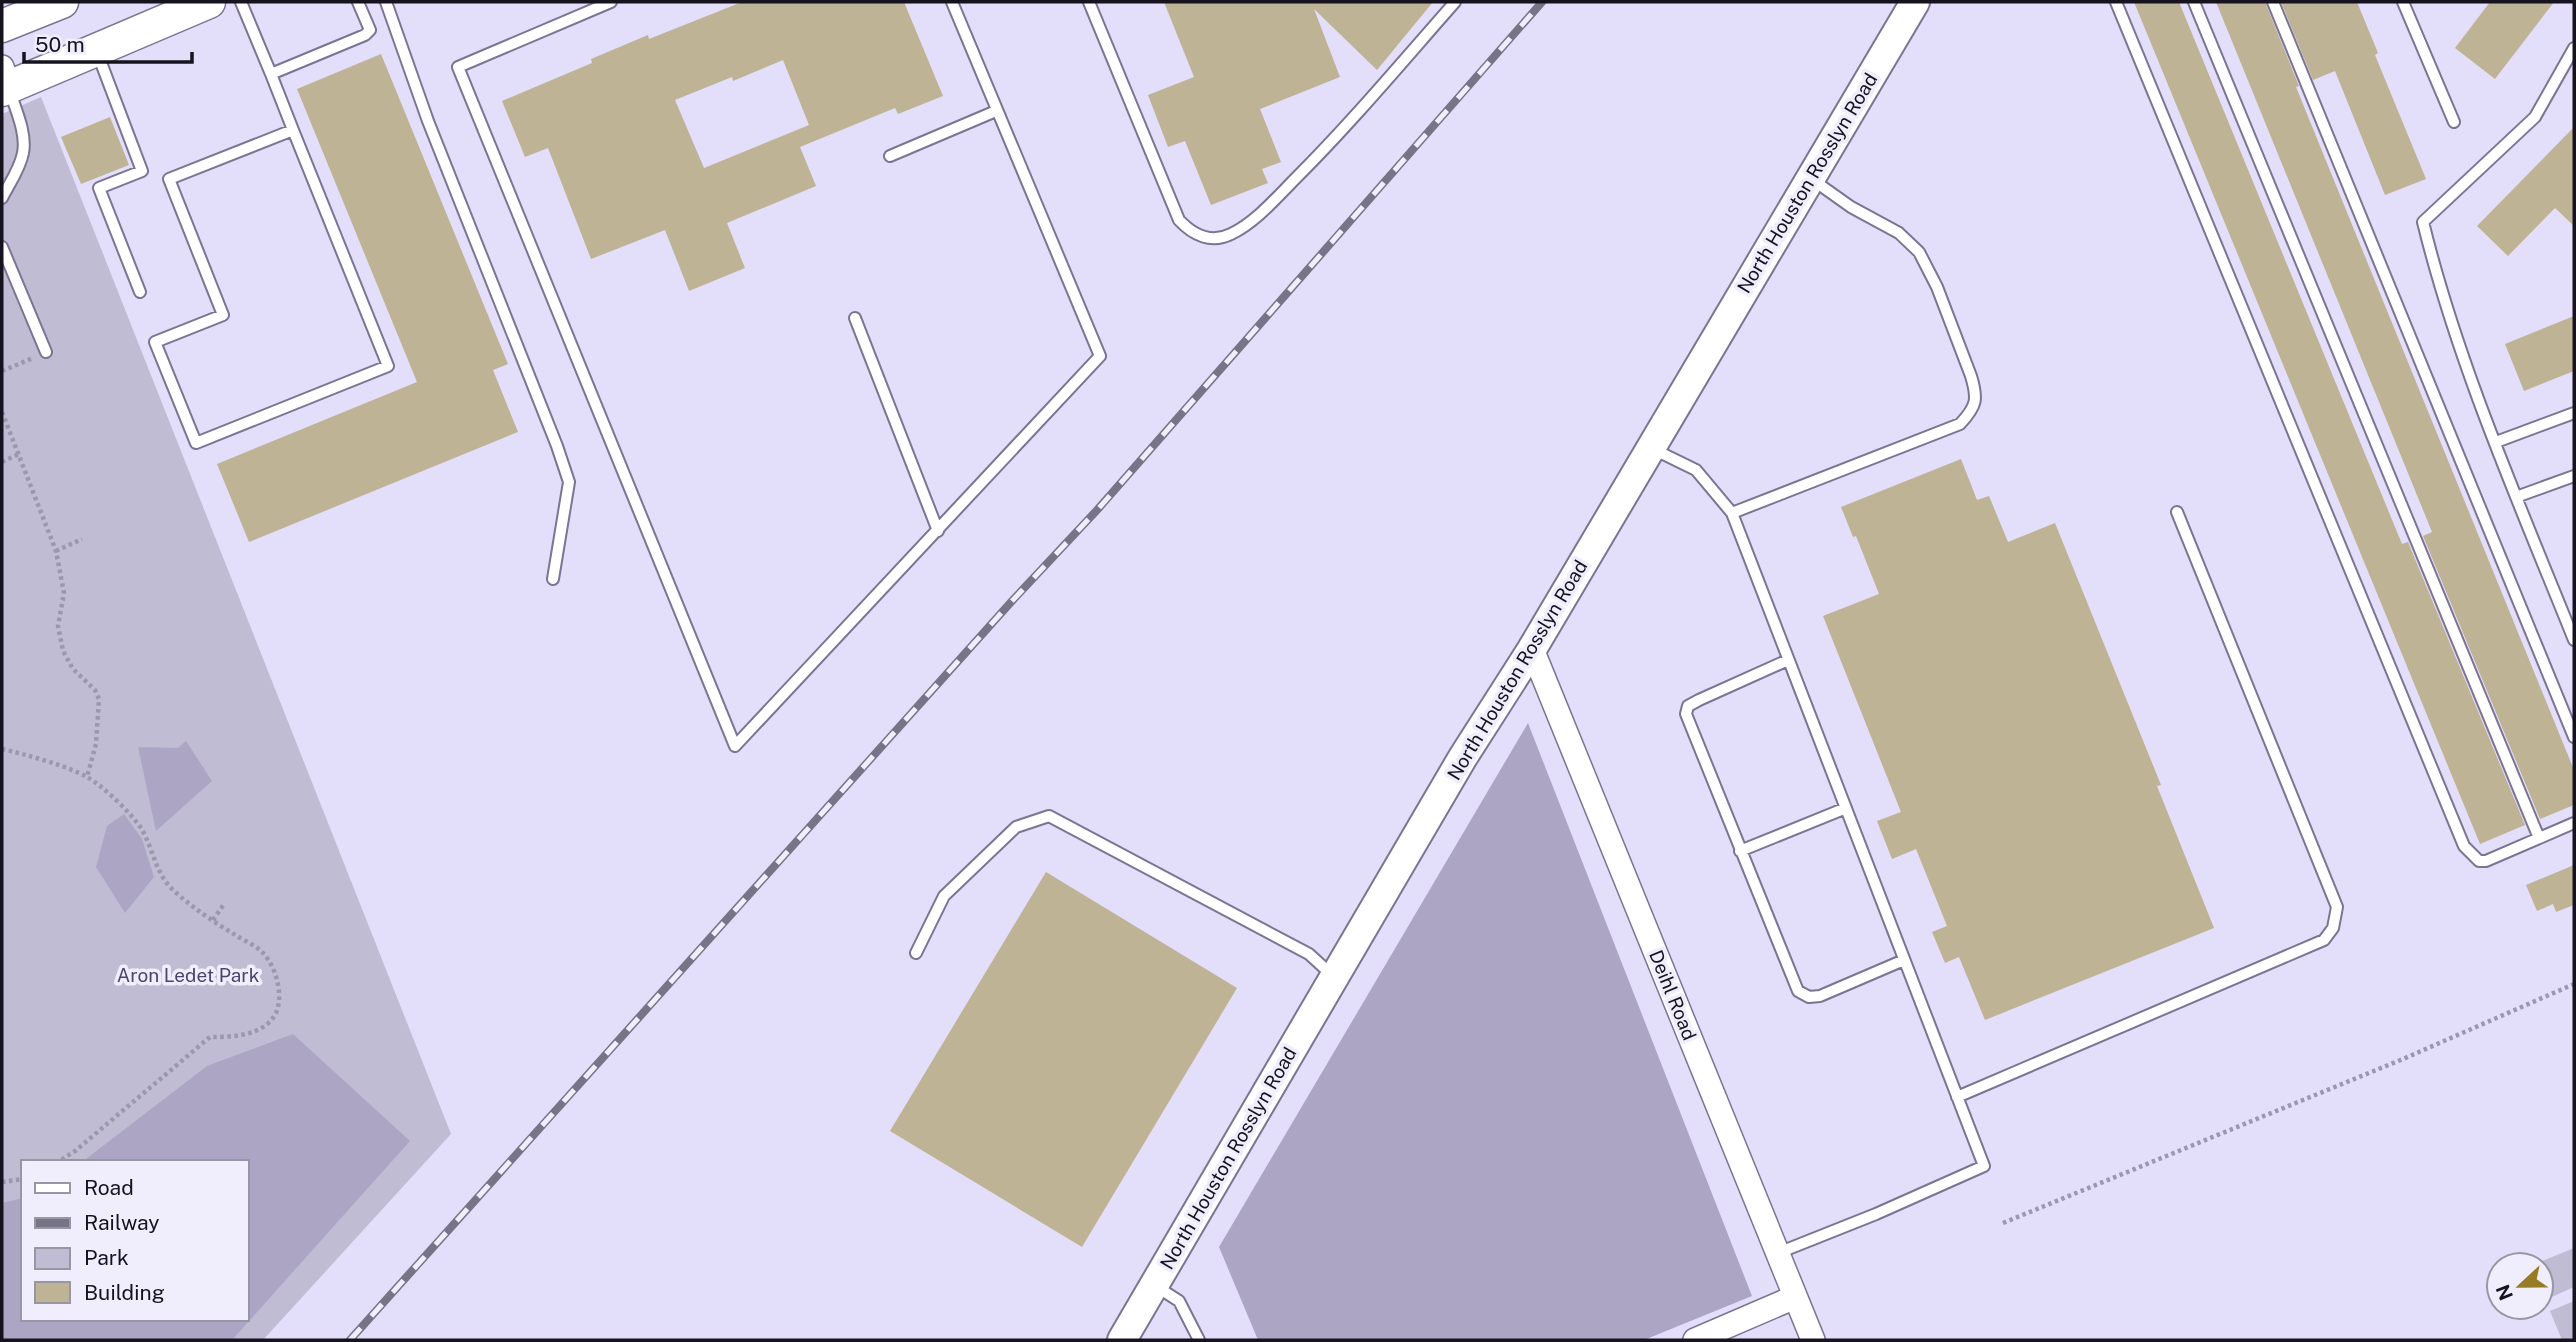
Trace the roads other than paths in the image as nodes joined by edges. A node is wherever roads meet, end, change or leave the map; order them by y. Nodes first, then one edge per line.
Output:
1 (61, 2) edge
2 (209, 2) edge
3 (241, 2) edge
4 (358, 2) edge
5 (386, 2) edge
6 (611, 2) edge
7 (952, 2) edge
8 (1089, 2) edge
9 (1455, 2) edge
10 (1915, 2) edge
11 (2116, 2) edge
12 (2194, 2) edge
13 (2273, 2) edge
14 (2403, 2) edge
15 (2, 26) edge
16 (2574, 48) edge
17 (96, 50) junction
18 (271, 74) junction
19 (4, 81) edge
20 (996, 111) junction
21 (2454, 122) dead end
22 (293, 130) junction
23 (890, 156) dead end
24 (1811, 178) junction
25 (2, 198) edge
26 (2, 247) edge
27 (140, 292) dead end
28 (855, 318) dead end
29 (46, 352) road end
30 (2574, 413) edge
31 (2496, 442) junction
32 (1651, 448) junction
33 (2574, 476) edge
34 (2516, 497) junction
35 (2177, 512) dead end
36 (1732, 513) junction
37 (938, 531) junction
38 (554, 579) dead end
39 (2574, 640) edge
40 (1532, 649) junction
41 (1788, 660) junction
42 (2574, 737) edge
43 (1846, 808) junction
44 (2574, 823) edge
45 (2539, 838) junction
46 (1741, 851) junction
47 (916, 953) dead end
48 (1904, 960) junction
49 (1334, 977) junction
50 (1957, 1097) junction
51 (1778, 1253) junction
52 (1154, 1285) junction
53 (1796, 1297) junction
54 (1122, 1340) edge
55 (1199, 1340) edge
56 (1695, 1340) edge
57 (1813, 1340) edge

1 - 15 main road
2 - 17 main road
3 - 18 lane
4 - 18 lane
5 - 38 lane
6 - 37 lane
7 - 20 lane
8 - 9 lane
10 - 24 street, North Houston Rosslyn Road
11 - 45 lane
12 - 45 lane
13 - 42 lane
14 - 21 lane
16 - 31 lane
17 - 19 main road
17 - 27 lane
18 - 22 lane
19 - 25 lane
20 - 23 lane
20 - 37 lane
22 - 22 lane
24 - 32 street, North Houston Rosslyn Road
24 - 36 lane
26 - 29 lane
28 - 37 lane
30 - 31 lane
31 - 34 lane
32 - 36 lane
32 - 40 street, North Houston Rosslyn Road
33 - 34 lane
34 - 39 lane
35 - 50 lane
36 - 41 lane
40 - 49 street, North Houston Rosslyn Road
40 - 51 street, Deihl Road
41 - 43 lane
41 - 46 lane
43 - 46 lane
43 - 48 lane
44 - 45 lane
46 - 48 lane
47 - 49 lane
48 - 50 lane
49 - 52 street, North Houston Rosslyn Road
50 - 51 lane
51 - 53 street, Deihl Road
52 - 54 street, North Houston Rosslyn Road
52 - 55 lane
53 - 56 street
53 - 57 street, Deihl Road

